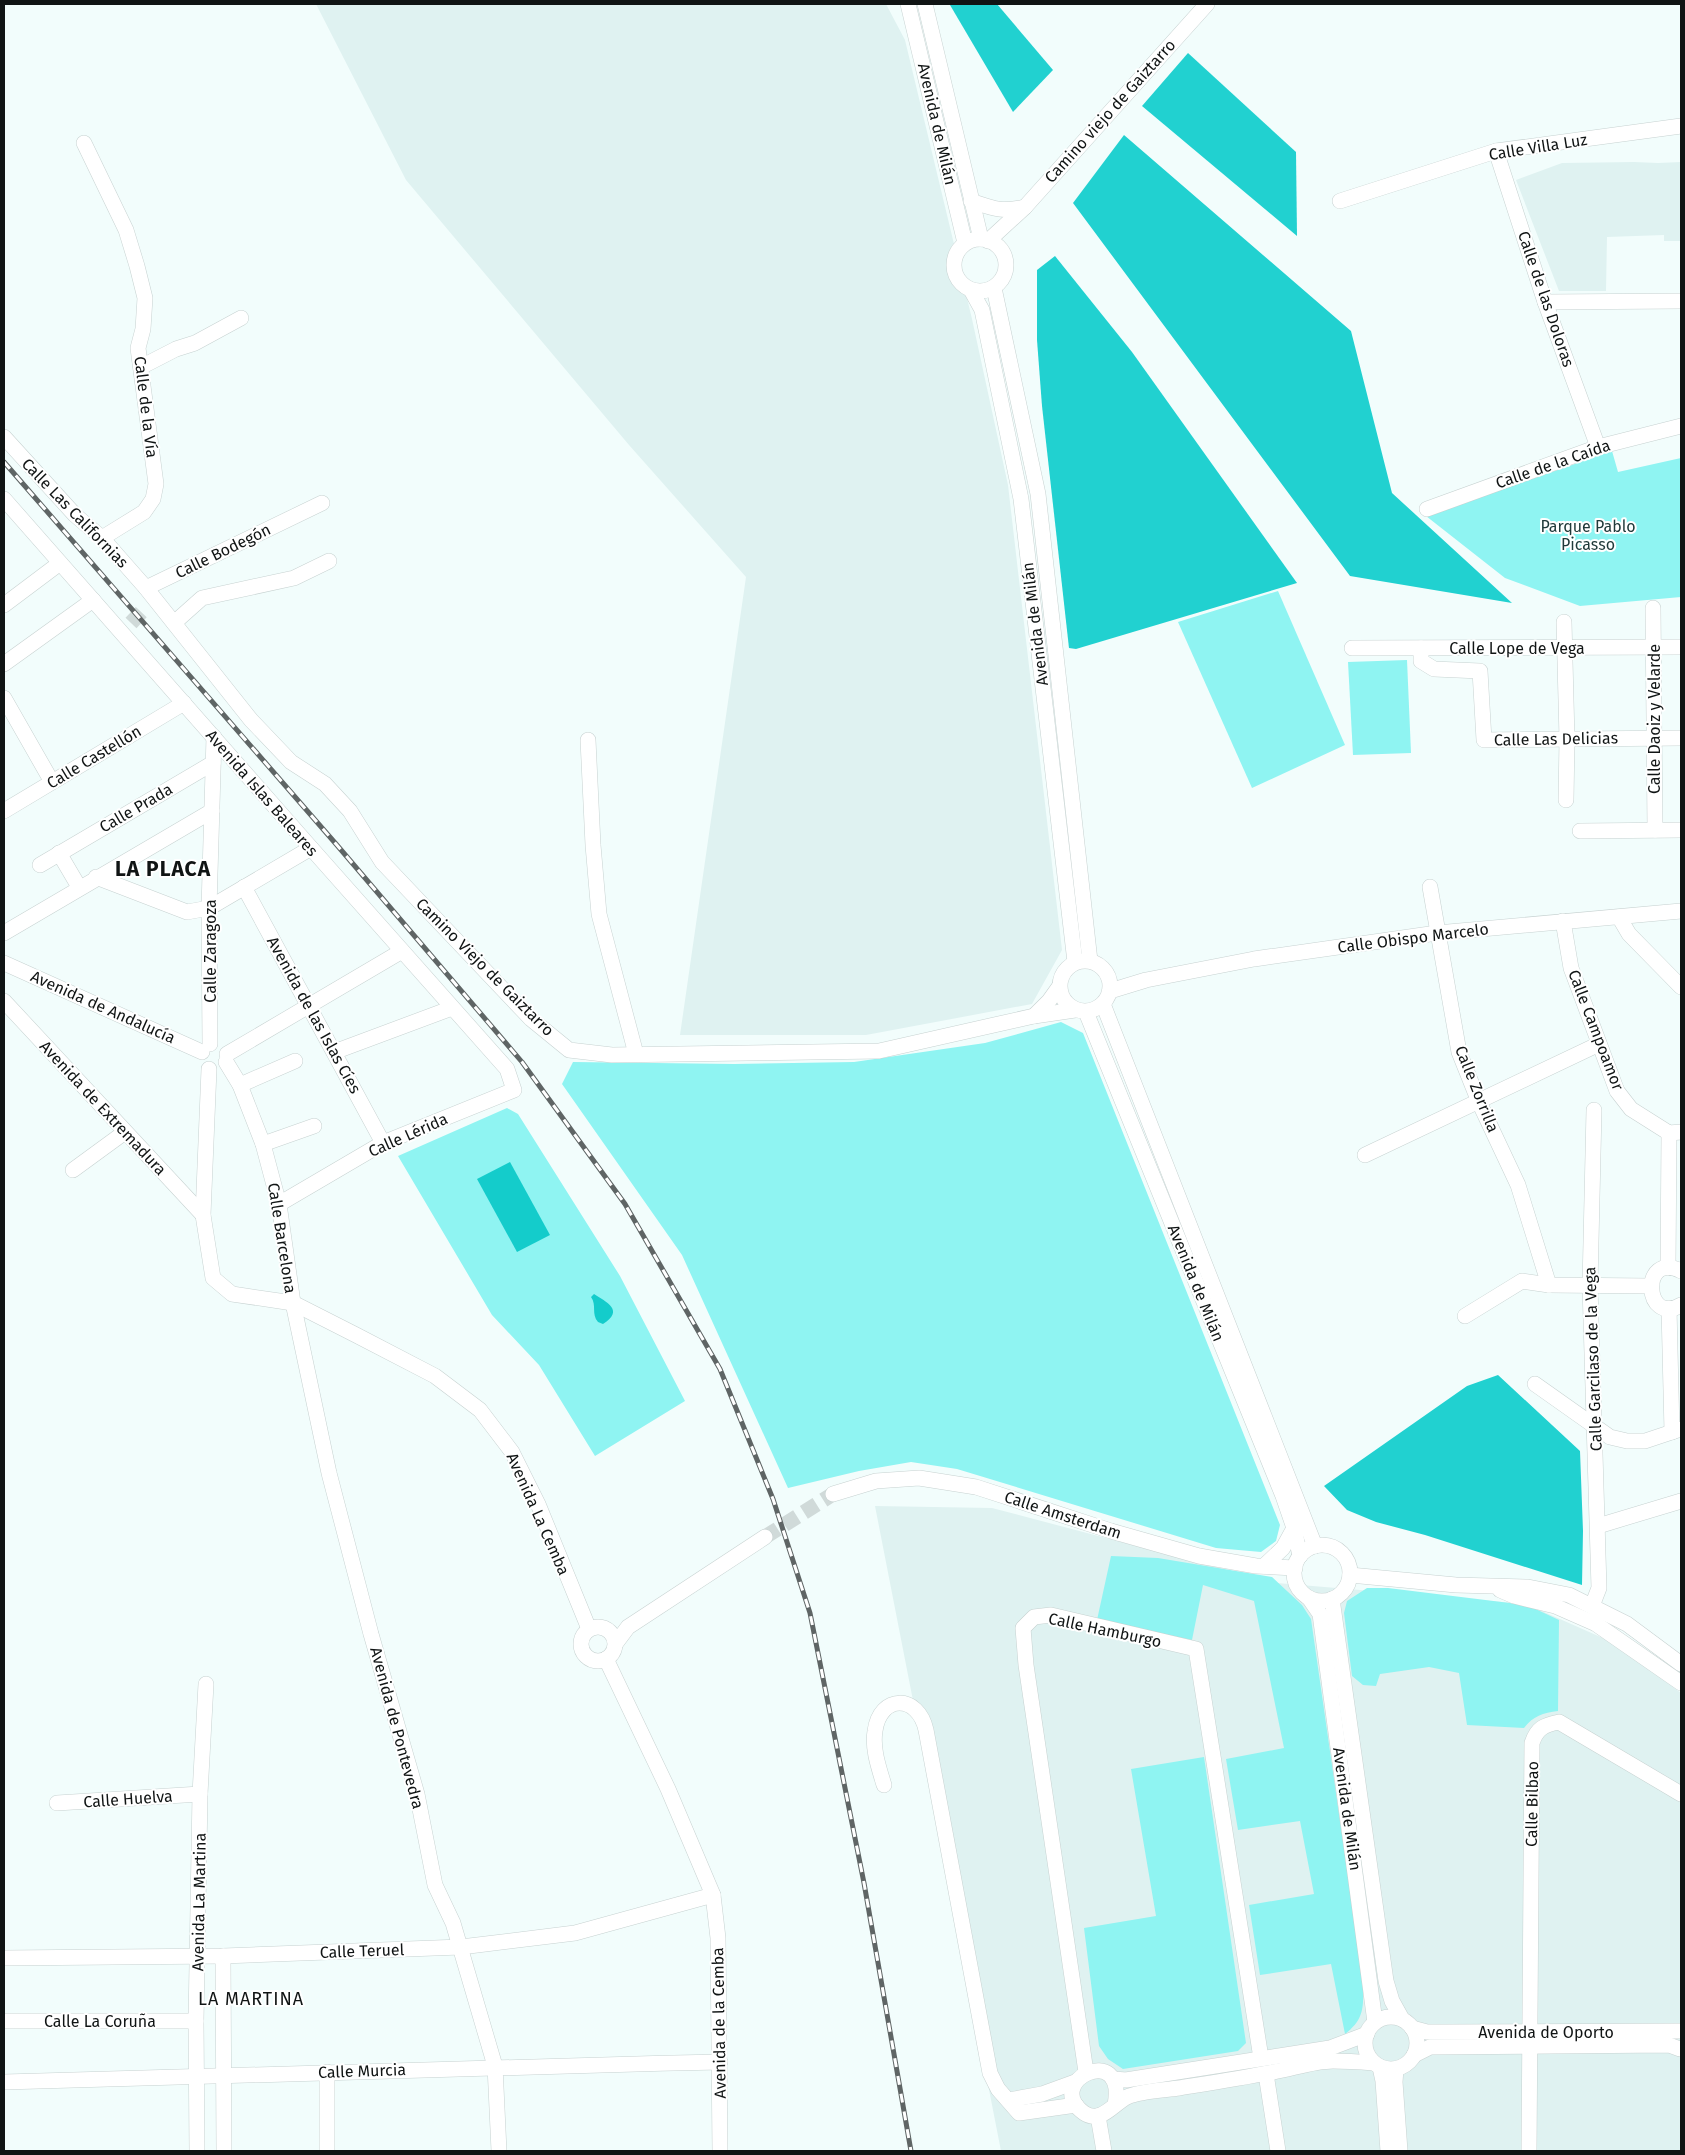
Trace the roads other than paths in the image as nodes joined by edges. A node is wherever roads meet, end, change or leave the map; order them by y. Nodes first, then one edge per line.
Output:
1 (908, 4) edge
2 (926, 4) edge
3 (1207, 4) edge
4 (1681, 126) edge
5 (84, 143) dead end
6 (1496, 151) junction
7 (971, 201) junction
8 (1340, 201) dead end
9 (1025, 207) junction
10 (1013, 219) junction
11 (985, 240) junction
12 (966, 244) junction
13 (1001, 250) junction
14 (994, 288) junction
15 (971, 290) junction
16 (1681, 300) edge
17 (1545, 302) junction
18 (241, 318) dead end
19 (141, 367) junction
20 (1681, 426) edge
21 (4, 437) edge
22 (1598, 447) junction
23 (5, 502) edge
24 (322, 503) dead end
25 (1427, 509) dead end
26 (102, 538) junction
27 (329, 561) dead end
28 (60, 563) junction
29 (149, 598) junction
30 (93, 600) junction
31 (4, 605) edge
32 (1653, 608) dead end
33 (1564, 622) dead end
34 (174, 623) junction
35 (1565, 647) junction
36 (1653, 647) junction
37 (1681, 647) edge
38 (1352, 648) dead end
39 (1421, 648) junction
40 (4, 664) edge
41 (4, 698) edge
42 (184, 703) junction
43 (214, 737) junction
44 (1654, 738) junction
45 (1681, 738) edge
46 (1567, 739) junction
47 (588, 740) dead end
48 (213, 763) junction
49 (52, 782) junction
50 (1566, 800) dead end
51 (4, 811) edge
52 (212, 811) junction
53 (1655, 830) junction
54 (1681, 830) edge
55 (1580, 831) dead end
56 (310, 848) junction
57 (60, 853) junction
58 (40, 865) dead end
59 (96, 877) junction
60 (79, 887) junction
61 (244, 887) junction
62 (1430, 887) dead end
63 (209, 908) junction
64 (1681, 911) edge
65 (1619, 917) junction
66 (1563, 921) junction
67 (4, 933) edge
68 (1436, 933) junction
69 (402, 951) junction
70 (1082, 961) junction
71 (4, 962) edge
72 (1107, 974) junction
73 (1146, 980) junction
74 (1059, 986) junction
75 (1681, 988) edge
76 (1107, 998) junction
77 (4, 1001) edge
78 (309, 1006) junction
79 (452, 1008) junction
80 (1081, 1011) junction
81 (1034, 1016) junction
82 (1599, 1044) junction
83 (206, 1048) junction
84 (334, 1052) junction
85 (636, 1054) junction
86 (227, 1058) junction
87 (295, 1061) dead end
88 (209, 1069) junction
89 (240, 1085) junction
90 (514, 1090) joint
91 (1479, 1102) junction
92 (1594, 1110) dead end
93 (314, 1126) dead end
94 (125, 1132) junction
95 (1675, 1133) edge
96 (383, 1143) junction
97 (263, 1144) junction
98 (1365, 1154) dead end
99 (73, 1170) dead end
100 (280, 1204) junction
101 (203, 1215) junction
102 (1674, 1270) edge
103 (1549, 1285) junction
104 (1590, 1286) junction
105 (1650, 1286) junction
106 (293, 1304) junction
107 (1675, 1307) edge
108 (1465, 1316) dead end
109 (1535, 1384) dead end
110 (1596, 1428) junction
111 (1677, 1431) edge
112 (832, 1494) tunnel mouth
113 (1681, 1501) edge
114 (1598, 1526) junction
115 (1294, 1528) junction
116 (764, 1537) tunnel mouth
117 (1315, 1546) junction
118 (1297, 1562) junction
119 (1264, 1566) junction
120 (1350, 1575) junction
121 (1492, 1586) junction
122 (1309, 1598) junction
123 (1332, 1599) junction
124 (1592, 1606) junction
125 (628, 1627) junction
126 (606, 1628) junction
127 (589, 1629) junction
128 (616, 1643) junction
129 (606, 1660) junction
130 (1681, 1664) edge
131 (1681, 1683) edge
132 (206, 1684) dead end
133 (884, 1785) dead end
134 (200, 1794) junction
135 (1681, 1794) edge
136 (57, 1804) dead end
137 (713, 1895) junction
138 (461, 1947) junction
139 (198, 1956) junction
140 (223, 1956) junction
141 (4, 1958) edge
142 (4, 2021) edge
143 (196, 2021) junction
144 (1407, 2024) junction
145 (1371, 2028) junction
146 (1681, 2030) edge
147 (1529, 2038) junction
148 (1680, 2051) edge
149 (1414, 2055) junction
150 (1261, 2058) junction
151 (720, 2062) junction
152 (1377, 2065) junction
153 (494, 2066) junction
154 (1396, 2069) junction
155 (327, 2072) junction
156 (1266, 2074) junction
157 (224, 2076) junction
158 (196, 2077) junction
159 (1081, 2077) junction
160 (1113, 2079) junction
161 (4, 2082) edge
162 (1009, 2100) junction
163 (1115, 2105) junction
164 (1076, 2106) junction
165 (1098, 2116) junction
166 (197, 2151) edge
167 (224, 2151) edge
168 (327, 2151) edge
169 (499, 2151) edge
170 (720, 2151) edge
171 (1104, 2151) edge
172 (1278, 2151) edge
173 (1388, 2151) edge
174 (1400, 2151) edge
175 (1529, 2151) edge

1 - 12 street, Avenida de Milán
2 - 7 street, Avenida de Milán
3 - 9 street, Camino viejo de Gaiztarro
4 - 6 street, Calle Villa Luz
5 - 19 street, Calle de la Vía
6 - 8 street, Calle Villa Luz
6 - 17 street, Calle de las Doloras
7 - 9 street
7 - 11 street, Avenida de Milán
9 - 10 street, Camino viejo de Gaiztarro
10 - 11 street, Camino viejo de Gaiztarro
10 - 13 street, Camino viejo de Gaiztarro
11 - 12 street
11 - 13 street
12 - 15 street
13 - 14 street
14 - 15 street
14 - 70 street, Avenida de Milán
15 - 70 street, Avenida de Milán
16 - 17 street
17 - 22 street, Calle de las Doloras
18 - 19 street
19 - 26 street, Calle de la Vía
20 - 22 street, Calle de la Caída
21 - 26 street, Calle Las Californias
22 - 25 street, Calle de la Caída
23 - 28 street, Avenida Islas Baleares
24 - 29 street, Calle Bodegón
26 - 29 street, Calle Las Californias
27 - 34 street
28 - 30 street, Avenida Islas Baleares
28 - 31 street
29 - 34 street, Camino Viejo de Gaiztarro
30 - 40 street
30 - 42 street, Avenida Islas Baleares
32 - 36 street, Calle Daoiz y Velarde
33 - 35 street
34 - 85 street, Camino Viejo de Gaiztarro
35 - 36 street, Calle Lope de Vega
35 - 39 street, Calle Lope de Vega
35 - 46 street
36 - 37 street, Calle Lope de Vega
36 - 44 street, Calle Daoiz y Velarde
38 - 39 street, Calle Lope de Vega
39 - 46 street, Calle Las Delicias
41 - 49 street
42 - 43 street, Avenida Islas Baleares
42 - 49 street, Calle Castellón
43 - 48 street, Calle Zaragoza
43 - 56 street, Avenida Islas Baleares
44 - 45 street, Calle Las Delicias
44 - 46 street, Calle Las Delicias
44 - 53 street, Calle Daoiz y Velarde
46 - 50 street
47 - 85 street
48 - 52 street, Calle Zaragoza
48 - 57 street, Calle Prada
49 - 51 street, Calle Castellón
52 - 59 street
52 - 63 street, Calle Zaragoza
53 - 54 street
53 - 55 street
56 - 61 street
56 - 69 street, Avenida Islas Baleares
57 - 58 street, Calle Prada
57 - 60 street
59 - 60 street
59 - 63 street
60 - 67 street
61 - 63 street
61 - 78 street, Avenida de las Islas Cíes
62 - 68 street, Calle Zorrilla
63 - 83 street, Calle Zaragoza
64 - 65 street, Calle Obispo Marcelo
65 - 66 street, Calle Obispo Marcelo
65 - 75 street
66 - 68 street, Calle Obispo Marcelo
66 - 82 street, Calle Campoamor
68 - 73 street, Calle Obispo Marcelo
68 - 91 street, Calle Zorrilla
69 - 78 street
69 - 79 street, Avenida Islas Baleares
70 - 72 street
70 - 74 street
71 - 83 street, Avenida de Andalucía
72 - 73 street, Calle Obispo Marcelo
72 - 76 street
73 - 76 street, Calle Obispo Marcelo
74 - 80 street
74 - 81 street
76 - 80 street
76 - 117 street, Avenida de Milán
77 - 94 street, Avenida de Extremadura
78 - 84 street, Avenida de las Islas Cíes
78 - 86 street
79 - 84 street
79 - 90 street, Avenida Islas Baleares
80 - 81 street, Camino Viejo de Gaiztarro
80 - 115 street, Avenida de Milán
81 - 85 street, Camino Viejo de Gaiztarro
82 - 91 street
82 - 95 street, Calle Campoamor
83 - 86 street
83 - 88 street
84 - 96 street, Avenida de las Islas Cíes
86 - 88 street
86 - 89 street, Calle Barcelona
87 - 89 street
88 - 101 street
89 - 97 street, Calle Barcelona
90 - 96 street, Calle Lérida
91 - 98 street
91 - 103 street, Calle Zorrilla
92 - 104 street, Calle Garcilaso de la Vega
93 - 97 street
94 - 99 street
94 - 101 street, Avenida de Extremadura
95 - 102 street
96 - 100 street, Calle Lérida
97 - 100 street, Calle Barcelona
100 - 106 street, Calle Barcelona
101 - 106 street
102 - 105 street
103 - 104 street
103 - 108 street
104 - 105 street
104 - 110 street, Calle Garcilaso de la Vega
105 - 107 street
106 - 127 street, Avenida La Cemba
106 - 138 street, Avenida de Pontevedra
107 - 111 street
109 - 110 street
110 - 111 street
110 - 114 street, Calle Garcilaso de la Vega
112 - 119 street, Calle Amsterdam
113 - 114 street
114 - 124 street, Calle Garcilaso de la Vega
115 - 118 street, Avenida de Milán
115 - 119 street
116 - 125 street
117 - 118 street
117 - 120 street
118 - 119 street, Calle Amsterdam
118 - 122 street
120 - 121 street
120 - 123 street
121 - 124 street
121 - 131 street
122 - 123 street
122 - 145 street, Avenida de Milán
123 - 144 street, Avenida de Milán
124 - 130 street
125 - 126 street
125 - 128 street
126 - 127 street
126 - 128 street
127 - 129 street
128 - 129 street
129 - 137 street
132 - 134 street, Avenida La Martina
133 - 162 street
134 - 136 street, Calle Huelva
134 - 139 street, Avenida La Martina
135 - 147 street, Calle Bilbao
137 - 138 street, Calle Teruel
137 - 151 street, Avenida de la Cemba
138 - 140 street, Calle Teruel
138 - 153 street, Avenida de Pontevedra
139 - 140 street, Calle Teruel
139 - 141 street, Calle Teruel
139 - 143 street, Avenida La Martina
140 - 157 street, Avenida La Martina
142 - 143 street, Calle La Coruña
143 - 158 street, Avenida La Martina
144 - 145 street
144 - 147 street, Avenida de Oporto
144 - 149 street
145 - 150 street
145 - 152 street
146 - 147 street, Avenida de Oporto
146 - 148 street
147 - 148 street, Avenida de Oporto
147 - 149 street, Avenida de Oporto
147 - 175 street
149 - 154 street
150 - 159 street, Calle Hamburgo
150 - 160 street
151 - 153 street, Calle Murcia
151 - 170 street, Avenida de la Cemba
152 - 154 street
152 - 156 street
152 - 173 street
153 - 155 street, Calle Murcia
153 - 169 street, Avenida de Pontevedra
154 - 174 street
155 - 157 street, Calle Murcia
155 - 168 street
156 - 163 street
156 - 172 street
157 - 158 street, Calle Murcia
157 - 167 street, Avenida La Martina
158 - 161 street, Calle Murcia
158 - 166 street, Avenida La Martina
159 - 160 street
159 - 162 street
159 - 164 street
160 - 163 street
162 - 164 street
163 - 165 street
164 - 165 street
165 - 171 street

